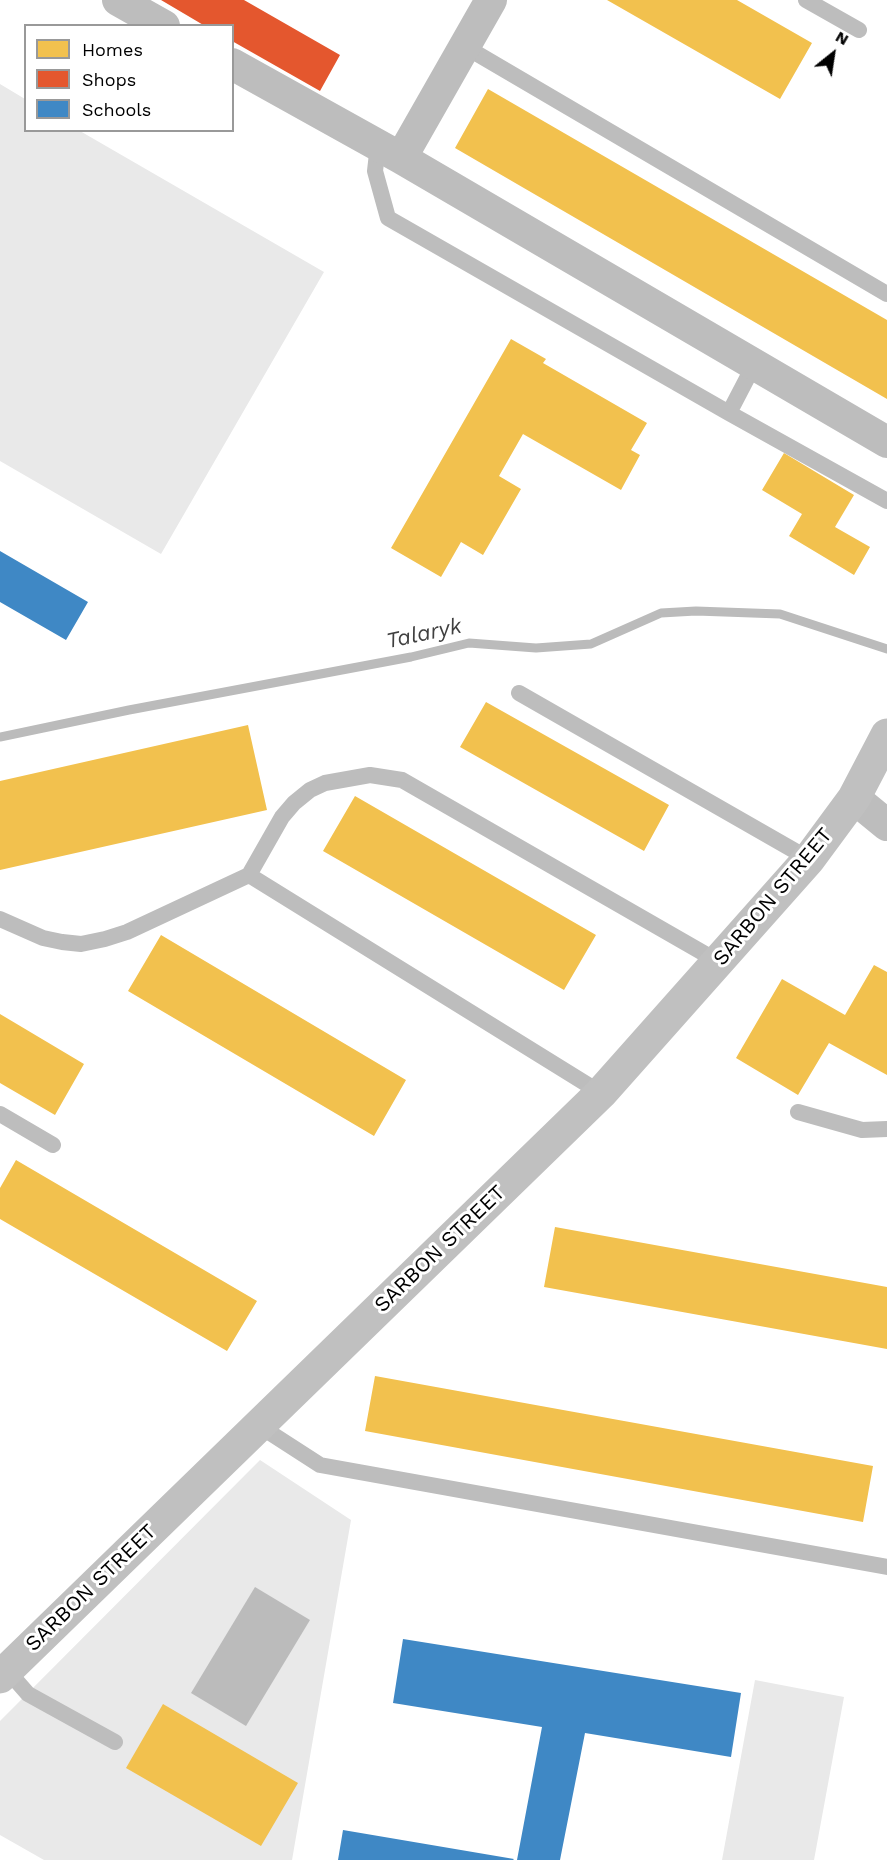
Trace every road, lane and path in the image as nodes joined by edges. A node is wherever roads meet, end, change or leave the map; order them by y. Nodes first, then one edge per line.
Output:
1 (118, 0) edge
2 (491, 0) edge
3 (806, 0) edge
4 (160, 24) edge
5 (859, 30) dead end
6 (464, 46) junction
7 (234, 65) edge
8 (389, 151) junction
9 (887, 294) edge
10 (754, 365) junction
11 (729, 413) junction
12 (887, 442) edge
13 (887, 501) edge
14 (519, 693) dead end
15 (887, 735) edge
16 (854, 798) junction
17 (887, 825) edge
18 (809, 859) junction
19 (249, 875) junction
20 (0, 918) edge
21 (719, 962) junction
22 (601, 1093) junction
23 (798, 1112) dead end
24 (0, 1114) edge
25 (887, 1129) edge
26 (53, 1145) dead end
27 (258, 1425) junction
28 (887, 1567) edge
29 (4, 1673) edge
30 (115, 1742) dead end

1 - 4 street
2 - 6 street
3 - 5 lane
6 - 8 street
6 - 9 lane
7 - 8 street
8 - 10 street
8 - 11 lane
10 - 11 lane
10 - 12 street
11 - 13 lane
14 - 18 lane
15 - 16 street, SARBON STREET
16 - 17 street
16 - 18 street, SARBON STREET
18 - 21 street, SARBON STREET
19 - 20 lane
19 - 21 lane
19 - 22 lane
21 - 22 street, SARBON STREET
22 - 27 street, SARBON STREET
23 - 25 lane
24 - 26 lane
27 - 28 lane
27 - 29 street, SARBON STREET
29 - 30 lane

